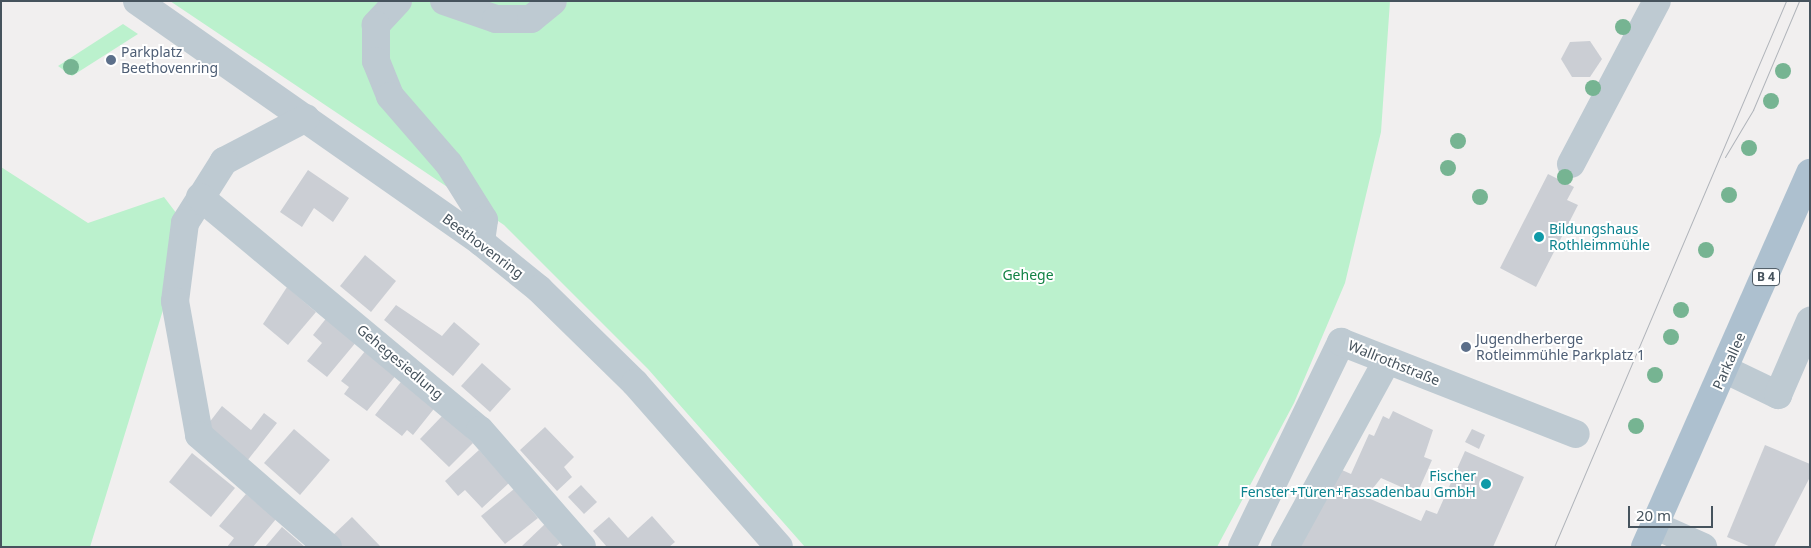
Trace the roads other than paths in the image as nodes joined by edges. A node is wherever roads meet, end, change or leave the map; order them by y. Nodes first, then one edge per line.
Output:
1 (137, 1) edge
2 (398, 1) edge
3 (444, 1) edge
4 (553, 1) edge
5 (1657, 1) edge
6 (306, 118) junction
7 (1571, 164) dead end
8 (1810, 173) edge
9 (200, 197) junction
10 (481, 242) junction
11 (1810, 322) edge
12 (1387, 361) junction
13 (1726, 370) junction
14 (1576, 434) dead end
15 (1650, 536) edge
16 (328, 547) edge
17 (582, 547) edge
18 (779, 547) edge
19 (1242, 547) edge
20 (1285, 547) edge
21 (1703, 547) edge

1 - 6 street, Beethovenring
2 - 10 street
3 - 4 street
5 - 7 street
6 - 9 street
6 - 10 street, Beethovenring
8 - 13 main road, Parkallee / B 4
9 - 16 street
9 - 17 street, Gehegesiedlung
10 - 18 street, Beethovenring
11 - 13 street
12 - 14 street, Wallrothstraße
12 - 19 street, Wallrothstraße
12 - 20 street
13 - 15 main road, Parkallee / B 4
15 - 21 street

